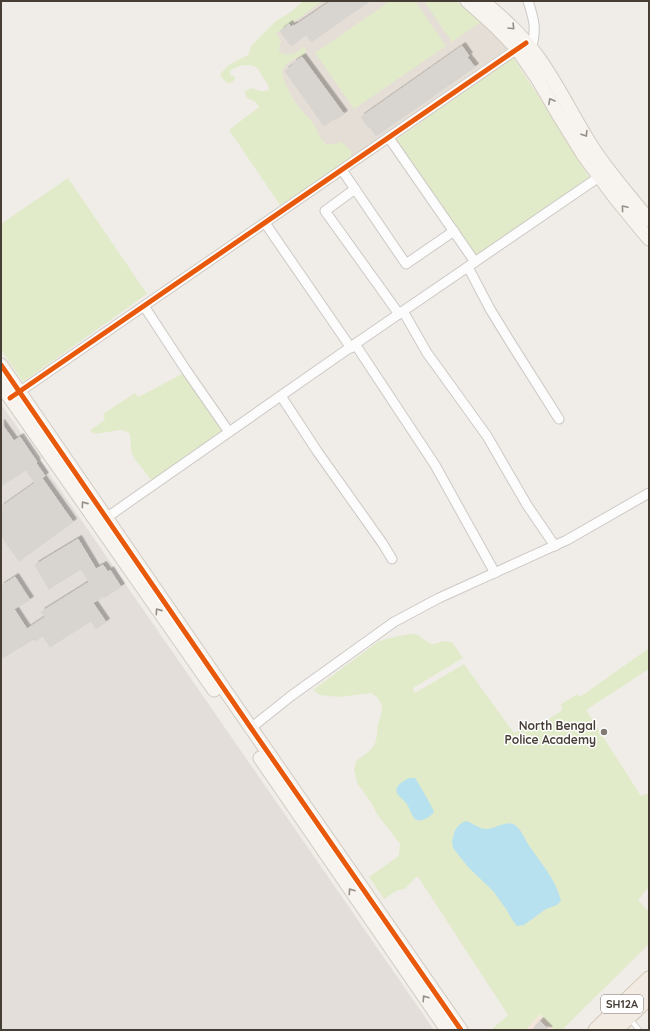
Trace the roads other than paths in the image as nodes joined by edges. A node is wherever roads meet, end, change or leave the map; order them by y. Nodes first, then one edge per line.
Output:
1 (467, 1) edge
2 (483, 1) edge
3 (528, 1) edge
4 (525, 47) junction
5 (389, 138) junction
6 (342, 170) junction
7 (604, 173) junction
8 (355, 189) junction
9 (649, 220) edge
10 (265, 223) junction
11 (454, 231) junction
12 (649, 238) edge
13 (471, 264) junction
14 (144, 306) junction
15 (401, 313) junction
16 (353, 346) junction
17 (1, 365) edge
18 (1, 385) edge
19 (15, 395) junction
20 (281, 396) junction
21 (559, 419) dead end
22 (230, 432) junction
23 (649, 494) edge
24 (106, 518) junction
25 (555, 546) junction
26 (392, 559) dead end
27 (495, 573) junction
28 (251, 728) junction
29 (649, 979) edge
30 (649, 997) edge
31 (629, 1018) junction
32 (447, 1030) edge
33 (461, 1030) edge
34 (596, 1030) edge
35 (615, 1030) edge
36 (640, 1030) edge

1 - 4 street
2 -> 4 street
3 - 4 street
4 - 5 street
4 - 7 street
5 - 6 street
5 - 11 street
6 - 8 street
6 - 10 street
7 - 9 street
12 -> 7 street
7 - 13 street
8 - 11 street
8 - 15 street
10 - 14 street
10 - 16 street
11 - 13 street
13 - 15 street
13 - 21 street
14 - 19 street
14 - 22 street
15 - 16 street
15 - 25 street
16 - 20 street
16 - 27 street
17 - 19 street
18 - 19 street
19 - 24 street
32 -> 19 street
20 - 22 street
20 - 26 street
22 - 24 street
23 - 25 street
24 - 28 street
25 - 27 street
27 - 28 street
28 - 33 street
29 - 34 main road, SH12A
30 - 31 main road, SH12A
31 - 35 main road, SH12A
31 - 36 lane

